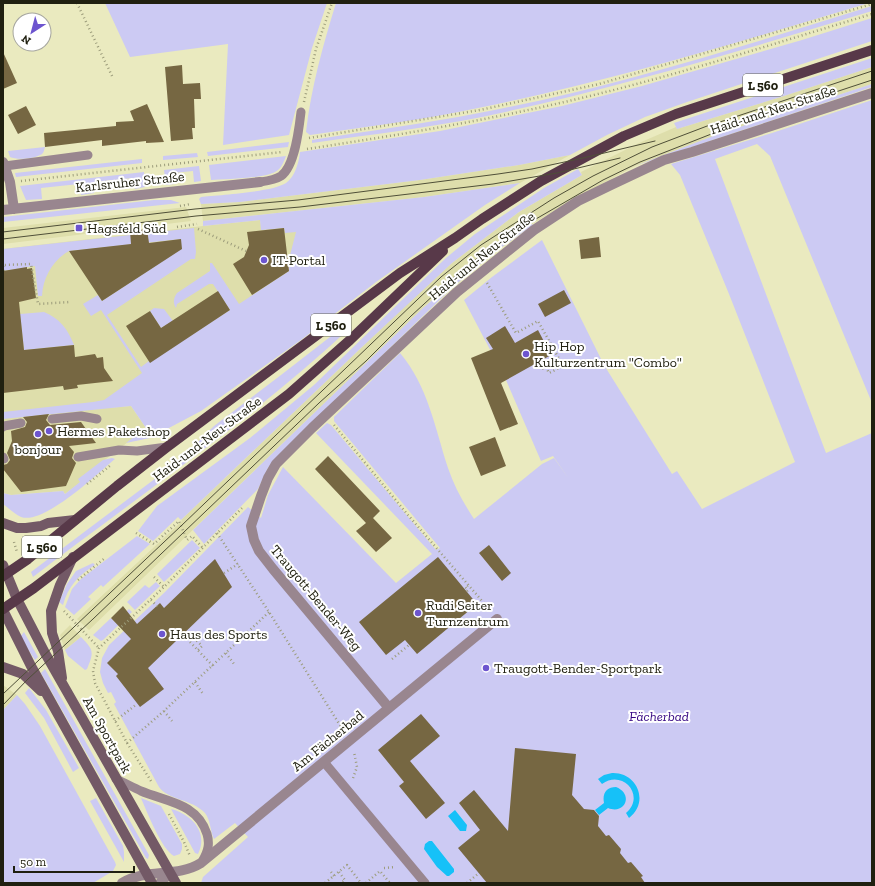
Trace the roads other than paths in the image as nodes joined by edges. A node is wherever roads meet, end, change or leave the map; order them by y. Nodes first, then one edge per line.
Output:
1 (872, 50) edge
2 (872, 93) edge
3 (301, 112) road end
4 (88, 155) dead end
5 (4, 164) edge
6 (260, 182) joint
7 (3, 210) edge
8 (14, 210) junction
9 (455, 238) junction
10 (97, 419) dead end
11 (52, 420) dead end
12 (21, 424) dead end
13 (3, 427) edge
14 (167, 447) junction
15 (78, 457) dead end
16 (261, 496) joint
17 (74, 520) junction
18 (3, 523) edge
19 (73, 557) junction
20 (4, 571) edge
21 (17, 599) junction
22 (3, 609) edge
23 (497, 619) road end
24 (3, 667) edge
25 (62, 682) junction
26 (53, 705) junction
27 (390, 708) junction
28 (324, 762) junction
29 (116, 779) junction
30 (197, 865) junction
31 (170, 873) junction
32 (149, 878) edge
33 (122, 883) edge
34 (160, 883) edge
35 (176, 883) edge
36 (425, 883) edge

1 - 9 main road, Haid-und-Neu-Straße / L 560
2 - 16 street, Haid-und-Neu-Straße
3 - 6 lane
4 - 5 lane
5 - 8 street
6 - 8 street, Karlsruher Straße
7 - 8 street, Karlsruher Straße
9 - 14 main road, Haid-und-Neu-Straße / L 560
9 - 19 main road, Haid-und-Neu-Straße / L 560
10 - 11 lane
12 - 13 lane
14 - 15 lane
14 - 17 main road, Haid-und-Neu-Straße / L 560
16 - 27 street, Traugott-Bender-Weg
17 - 18 street
17 - 20 main road, Haid-und-Neu-Straße / L 560
19 - 21 main road, Haid-und-Neu-Straße / L 560
19 - 25 street
20 - 21 street
21 - 22 main road, L 560
21 - 25 street, Am Sportpark
22 - 26 street
23 - 27 street, Am Fächerbad
24 - 26 street
25 - 29 street, Am Sportpark
26 - 32 street
27 - 28 street, Am Fächerbad
28 - 30 street, Am Fächerbad
28 - 36 lane
29 - 30 lane
29 - 31 street, Am Sportpark
30 - 31 street, Am Fächerbad
31 - 32 street, Am Fächerbad
31 - 34 street
31 - 35 street, Am Sportpark
32 - 33 street, Am Fächerbad

